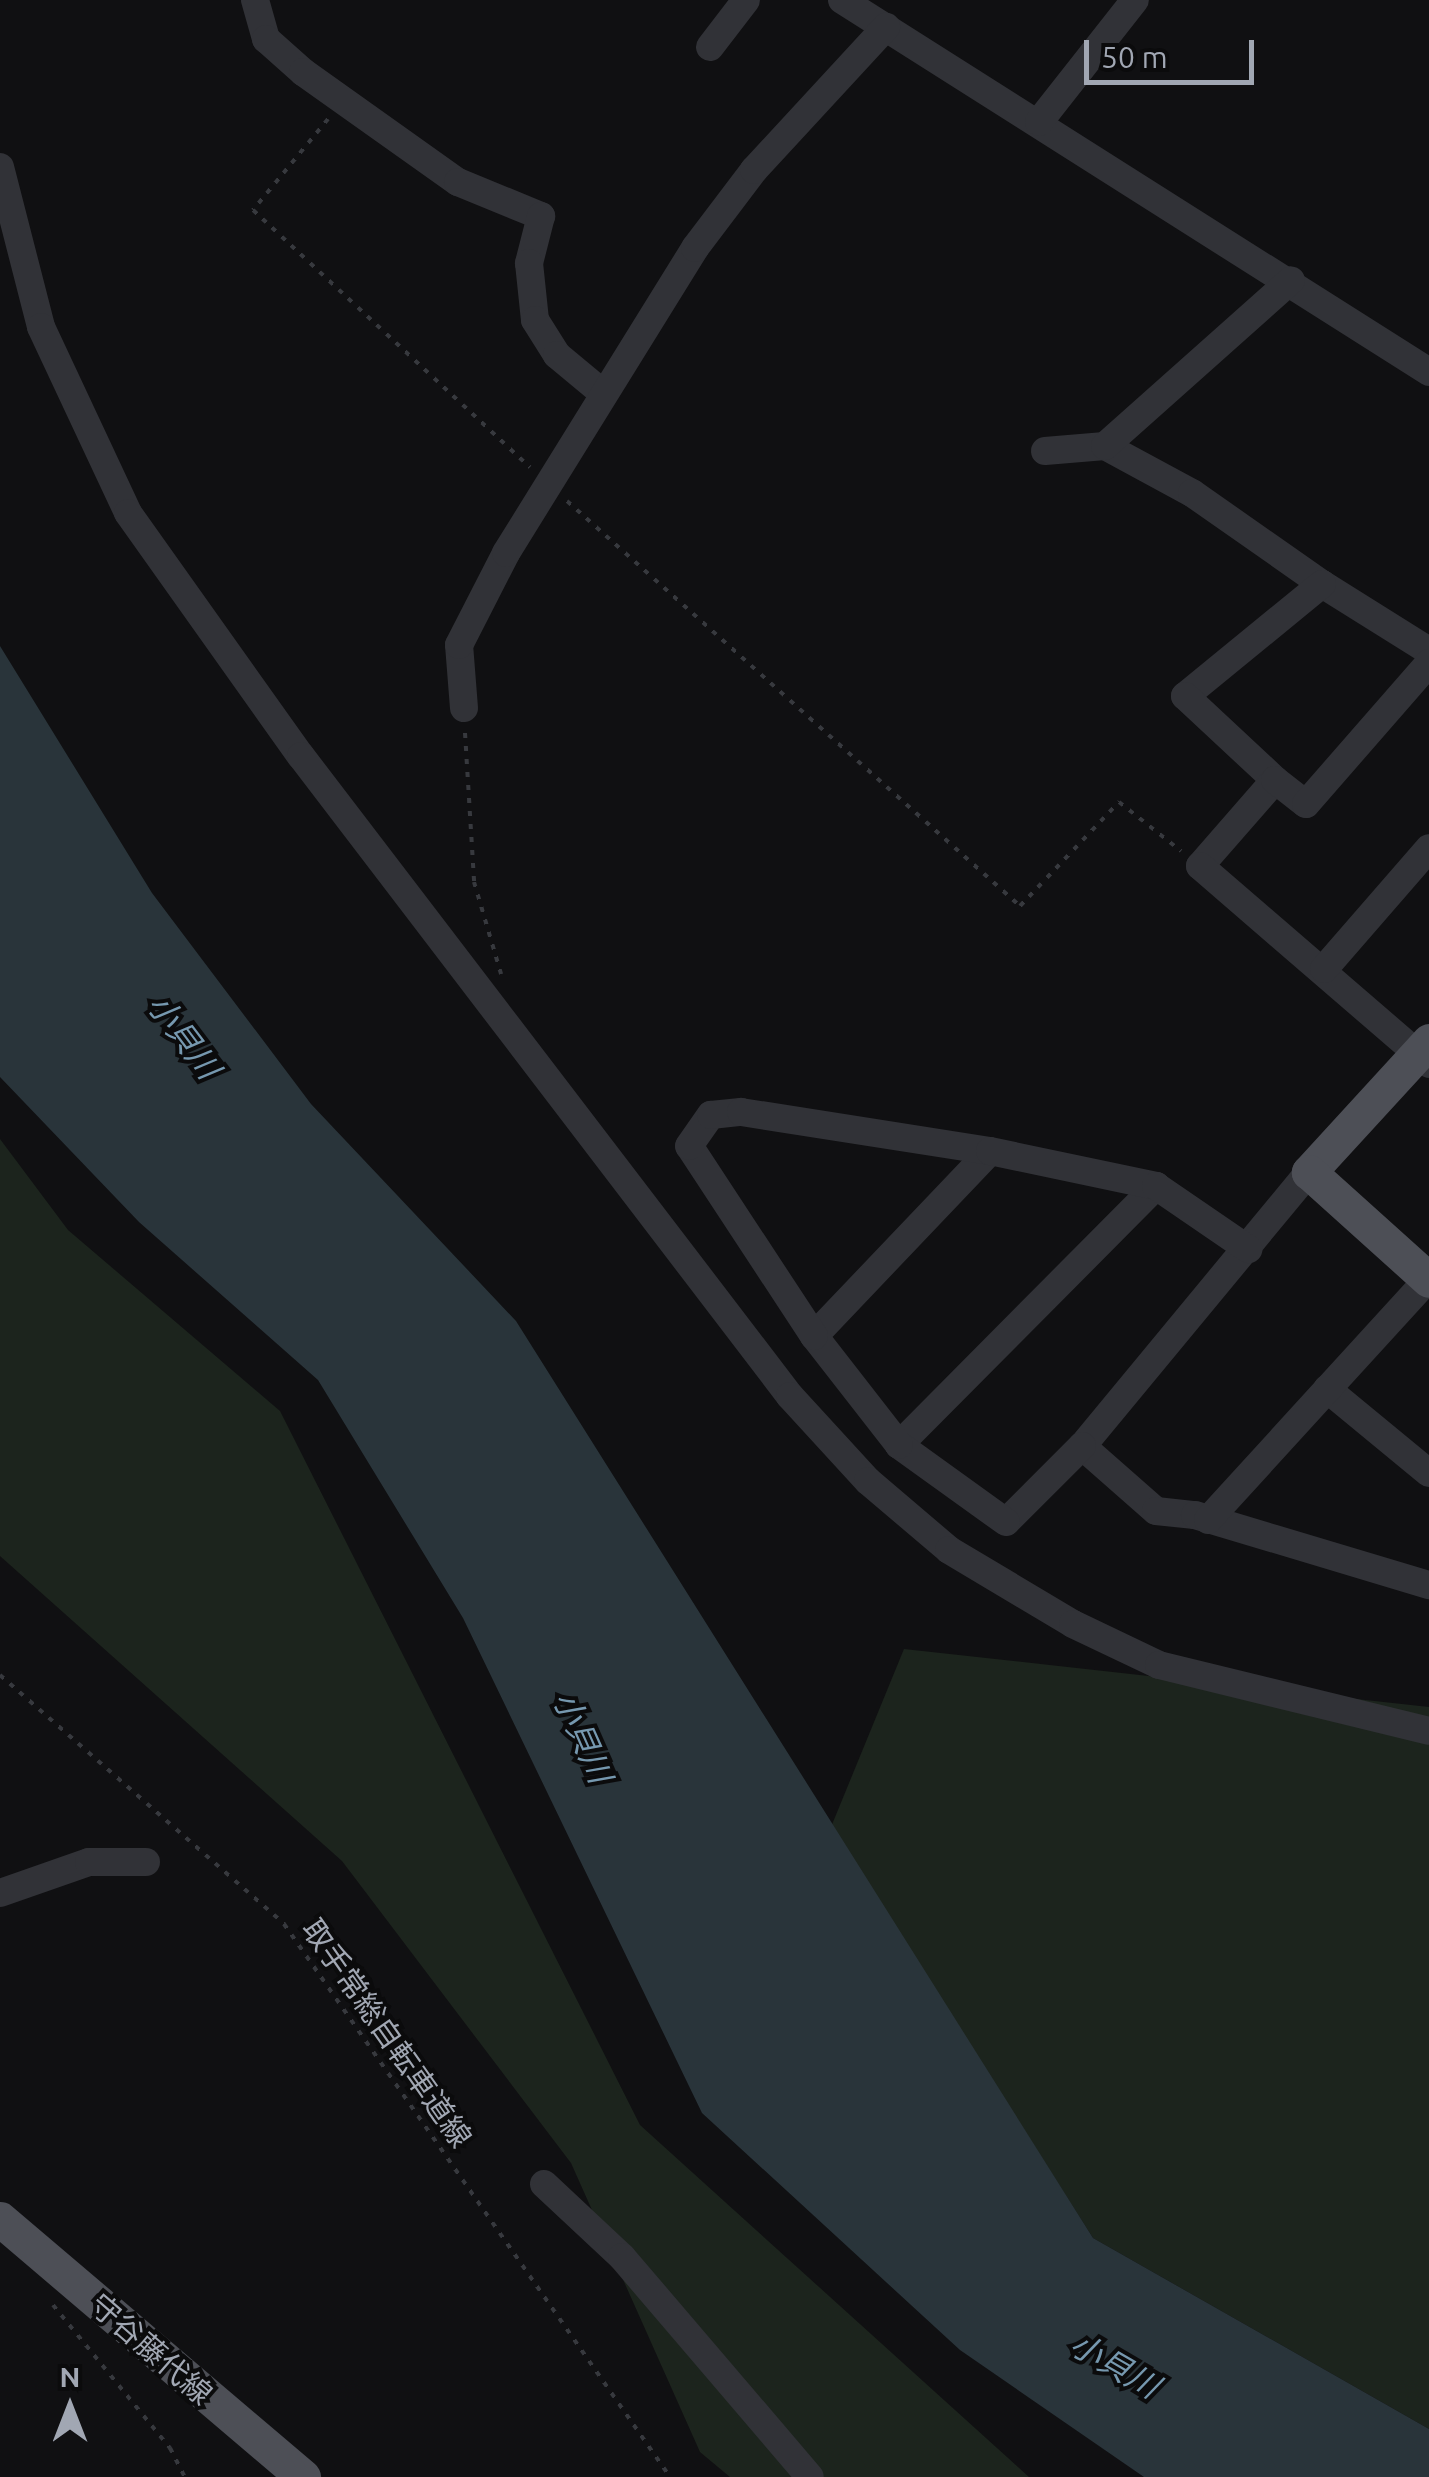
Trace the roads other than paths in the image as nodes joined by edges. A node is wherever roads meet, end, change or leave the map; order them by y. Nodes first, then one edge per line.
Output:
1 (254, 0) edge
2 (746, 0) edge
3 (842, 0) edge
4 (1135, 0) edge
5 (886, 27) junction
6 (710, 47) dead end
7 (1039, 122) junction
8 (0, 167) edge
9 (1291, 280) junction
10 (1429, 372) edge
11 (604, 394) junction
12 (1105, 446) junction
13 (1045, 451) dead end
14 (1322, 584) junction
15 (1429, 651) edge
16 (1429, 663) edge
17 (464, 708) road end
18 (1275, 780) junction
19 (1429, 848) edge
20 (1324, 968) junction
21 (1425, 1053) edge
22 (990, 1151) junction
23 (1309, 1172) junction
24 (1156, 1186) junction
25 (1248, 1250) junction
26 (1428, 1280) edge
27 (814, 1336) junction
28 (1327, 1389) junction
29 (899, 1445) junction
30 (1082, 1446) junction
31 (1429, 1473) edge
32 (1208, 1520) junction
33 (1429, 1585) edge
34 (1429, 1730) edge
35 (146, 1862) dead end
36 (0, 1892) edge
37 (544, 2184) dead end
38 (0, 2219) edge
39 (304, 2477) edge
40 (810, 2477) edge

1 - 11 street
2 - 6 street
3 - 5 street
4 - 7 street
5 - 7 street
5 - 11 street
7 - 9 street
8 - 34 street
9 - 10 street
9 - 12 street
11 - 17 street
12 - 13 street
12 - 14 street
14 - 15 street
14 - 18 street
16 - 18 street
18 - 20 street
19 - 20 street
20 - 21 street
21 - 23 main road
22 - 24 street
22 - 27 street
22 - 27 street
23 - 25 street
23 - 26 main road
24 - 25 street
24 - 29 street
25 - 30 street
26 - 28 street
27 - 29 street
28 - 31 street
28 - 32 street
29 - 30 street
30 - 32 street
32 - 33 street
35 - 36 street
37 - 40 street
38 - 39 main road, 守谷藤代線

